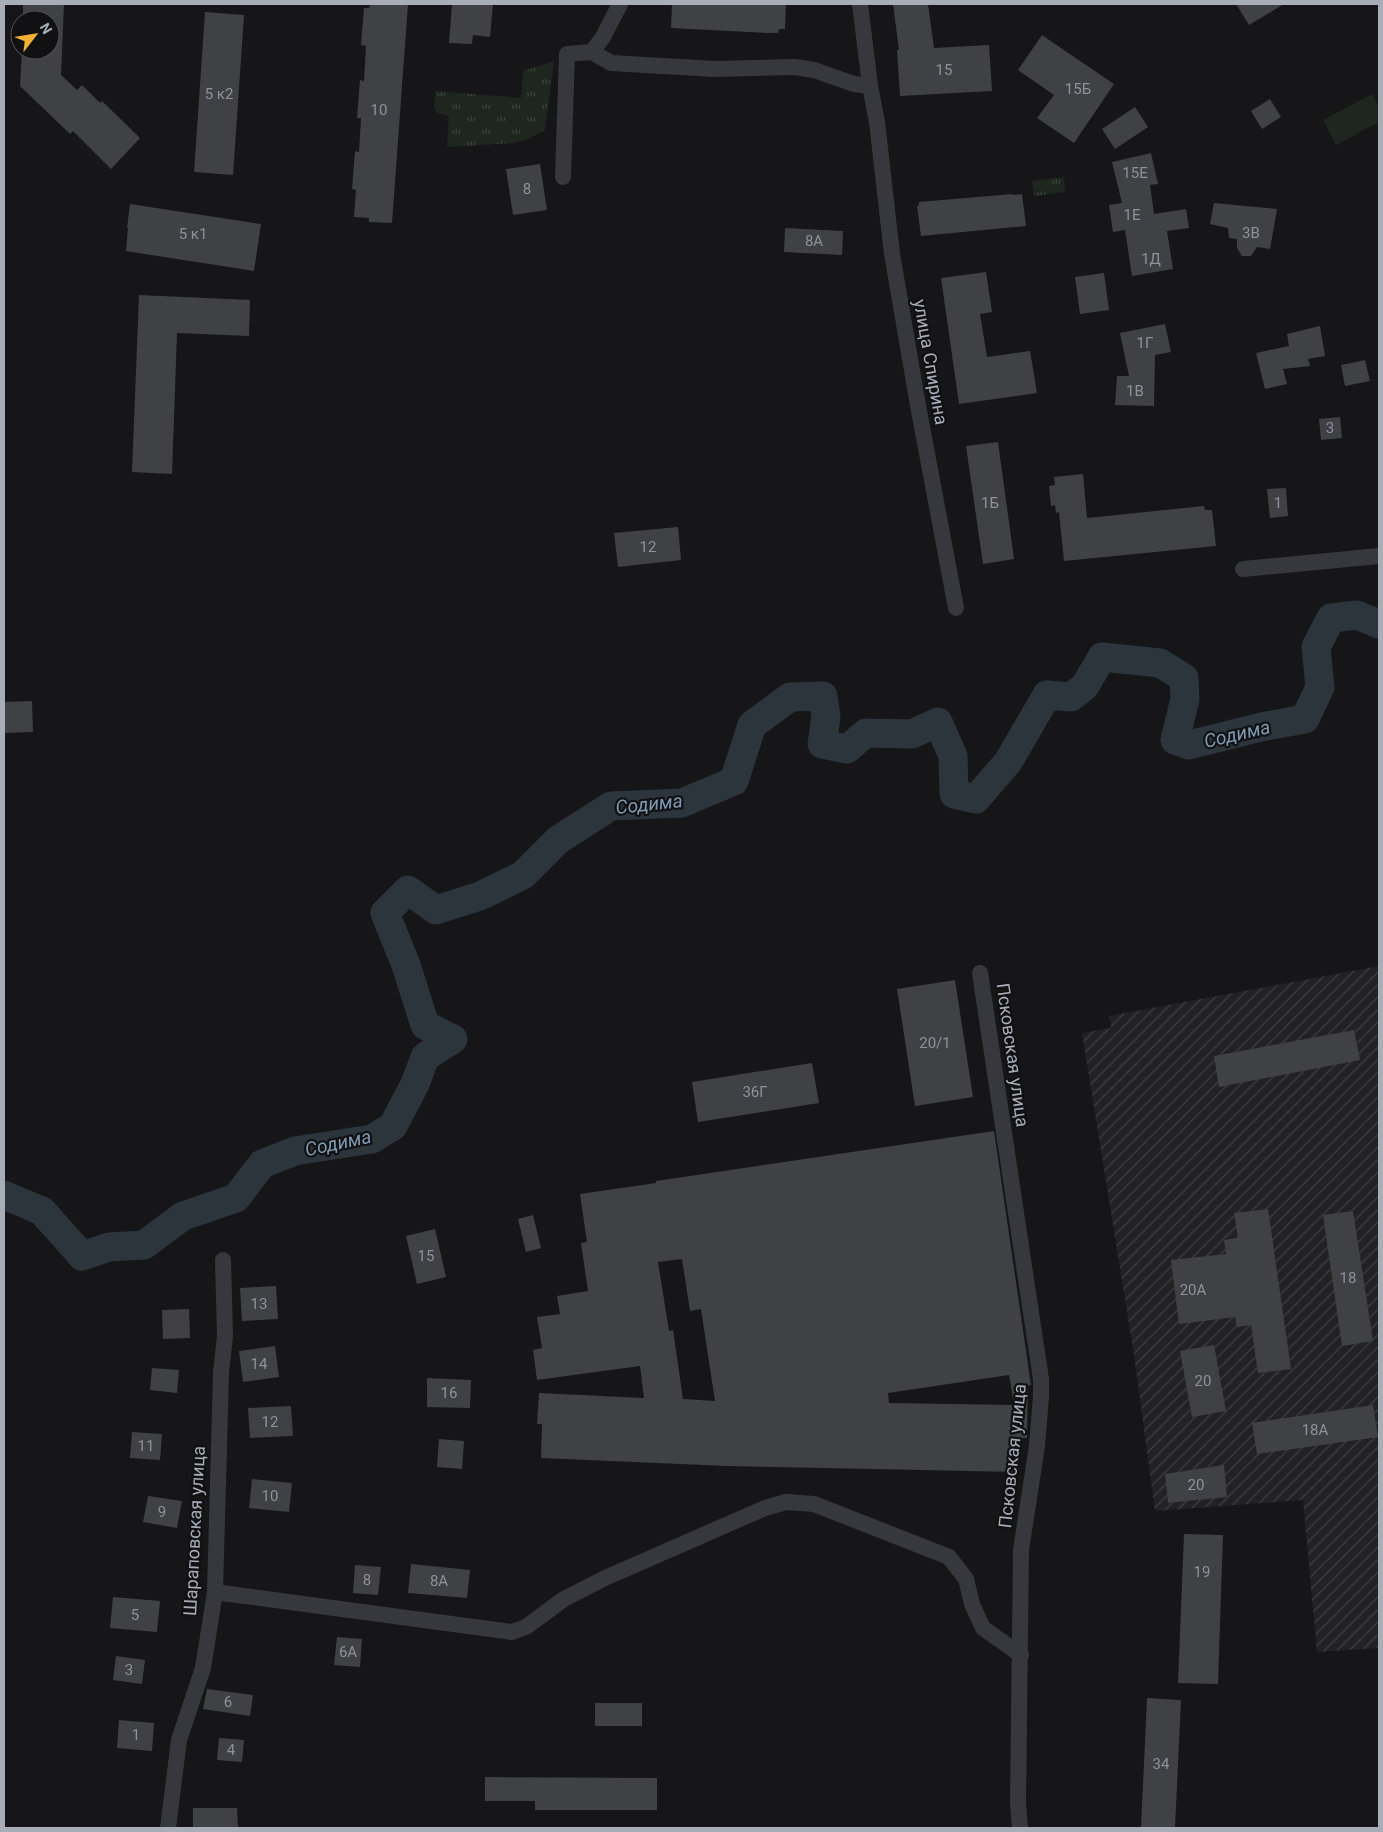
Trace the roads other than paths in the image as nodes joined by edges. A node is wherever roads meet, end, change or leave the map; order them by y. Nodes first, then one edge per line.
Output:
1 (620, 4) edge
2 (860, 4) edge
3 (592, 52) junction
4 (870, 86) junction
5 (563, 177) dead end
6 (1379, 556) edge
7 (1243, 569) dead end
8 (956, 608) dead end
9 (980, 973) dead end
10 (223, 1260) dead end
11 (215, 1592) junction
12 (1021, 1655) junction
13 (168, 1828) edge
14 (1020, 1828) edge

1 - 3 street
2 - 4 street, улица Спирина
3 - 4 street
3 - 5 street
4 - 8 street, улица Спирина
6 - 7 street
9 - 12 street, Псковская улица
10 - 11 street, Шараповская улица
11 - 12 street
11 - 13 street, Шараповская улица
12 - 14 street, Псковская улица

